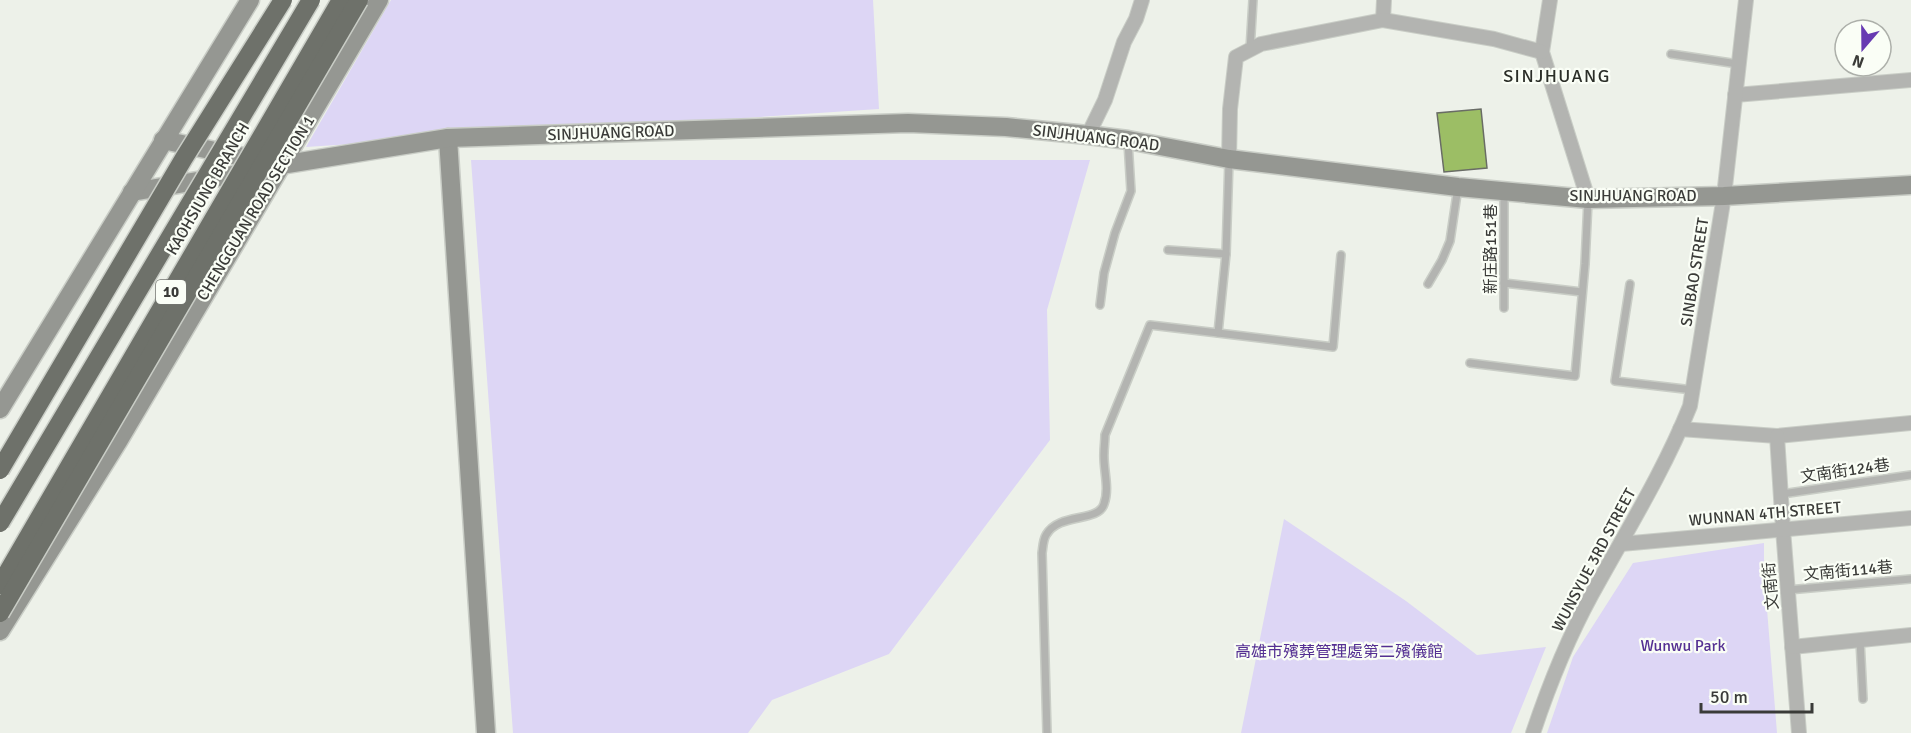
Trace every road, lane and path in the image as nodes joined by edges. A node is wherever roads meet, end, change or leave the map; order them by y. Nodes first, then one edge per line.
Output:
1 (250, 0) edge
2 (283, 0) edge
3 (311, 0) edge
4 (341, 0) edge
5 (359, 0) edge
6 (379, 0) edge
7 (1142, 0) edge
8 (1253, 0) edge
9 (1384, 0) edge
10 (1550, 0) edge
11 (1746, 0) edge
12 (1383, 20) junction
13 (1250, 50) junction
14 (1542, 52) junction
15 (1671, 54) dead end
16 (1738, 64) junction
17 (1911, 80) edge
18 (1735, 95) junction
19 (1089, 135) junction
20 (448, 138) junction
21 (163, 140) junction
22 (1128, 140) junction
23 (1229, 159) junction
24 (281, 165) junction
25 (1911, 185) edge
26 (1458, 187) junction
27 (1504, 190) junction
28 (132, 192) junction
29 (1724, 196) junction
30 (1588, 199) junction
31 (1168, 250) dead end
32 (1226, 254) junction
33 (1341, 255) dead end
34 (1504, 283) junction
35 (1428, 284) dead end
36 (1630, 284) dead end
37 (1582, 292) junction
38 (1100, 305) dead end
39 (1504, 308) dead end
40 (1218, 333) junction
41 (1470, 363) dead end
42 (1693, 390) junction
43 (1690, 406) joint
44 (0, 409) edge
45 (1911, 423) edge
46 (1680, 429) junction
47 (1777, 436) junction
48 (0, 470) edge
49 (1911, 475) edge
50 (1782, 494) junction
51 (1911, 518) edge
52 (0, 523) edge
53 (1783, 529) junction
54 (1621, 544) junction
55 (1911, 579) edge
56 (0, 585) edge
57 (1787, 590) junction
58 (0, 613) edge
59 (0, 631) edge
60 (1911, 635) edge
61 (1860, 640) junction
62 (1792, 647) junction
63 (1863, 699) dead end
64 (486, 733) edge
65 (1047, 733) edge
66 (1533, 733) edge
67 (1799, 733) edge

1 - 21 street
2 - 48 highway, bridge
3 - 52 highway, KAOHSIUNG BRANCH / 10, bridge
4 - 56 highway, KAOHSIUNG BRANCH / 10, bridge
5 - 58 highway, bridge
6 - 24 street, CHENGGUAN ROAD SECTION 1
7 - 19 street
8 - 13 lane
9 - 12 street
10 - 14 street
11 - 16 street, SINBAO STREET
12 - 13 street
12 - 14 street
13 - 23 street
14 - 30 street
15 - 16 lane
16 - 18 street, SINBAO STREET
17 - 18 street
18 - 29 street, SINBAO STREET
19 - 20 street, SINJHUANG ROAD
19 - 22 street, SINJHUANG ROAD
20 - 24 street, SINJHUANG ROAD
20 - 64 street
21 - 24 street
21 - 28 street
22 - 23 street, SINJHUANG ROAD
22 - 38 lane
23 - 26 street, SINJHUANG ROAD
23 - 32 lane
24 - 28 street, SINJHUANG ROAD
24 - 59 street, CHENGGUAN ROAD SECTION 1
25 - 29 street, SINJHUANG ROAD
26 - 27 street, SINJHUANG ROAD
26 - 35 lane
27 - 30 street, SINJHUANG ROAD
27 - 34 lane, 新庄路151巷
28 - 44 street
29 - 30 street, SINJHUANG ROAD
29 - 42 street, SINBAO STREET
30 - 37 lane
31 - 32 lane
32 - 40 lane
33 - 40 lane
34 - 37 lane
34 - 39 lane, 新庄路151巷
36 - 42 lane
37 - 41 lane
40 - 65 lane
42 - 43 street, SINBAO STREET
43 - 46 street, WUNSYUE 3RD STREET
45 - 47 street
46 - 47 street
46 - 54 street, WUNSYUE 3RD STREET
47 - 50 street, 文南街
49 - 50 lane, 文南街124巷
50 - 53 street, 文南街
51 - 53 street, WUNNAN 4TH STREET
53 - 54 street, WUNNAN 4TH STREET
53 - 57 street, 文南街
54 - 66 street, WUNSYUE 3RD STREET
55 - 57 lane, 文南街114巷
57 - 62 street, 文南街
60 - 61 street
61 - 62 street
61 - 63 lane
62 - 67 street, 文南街

